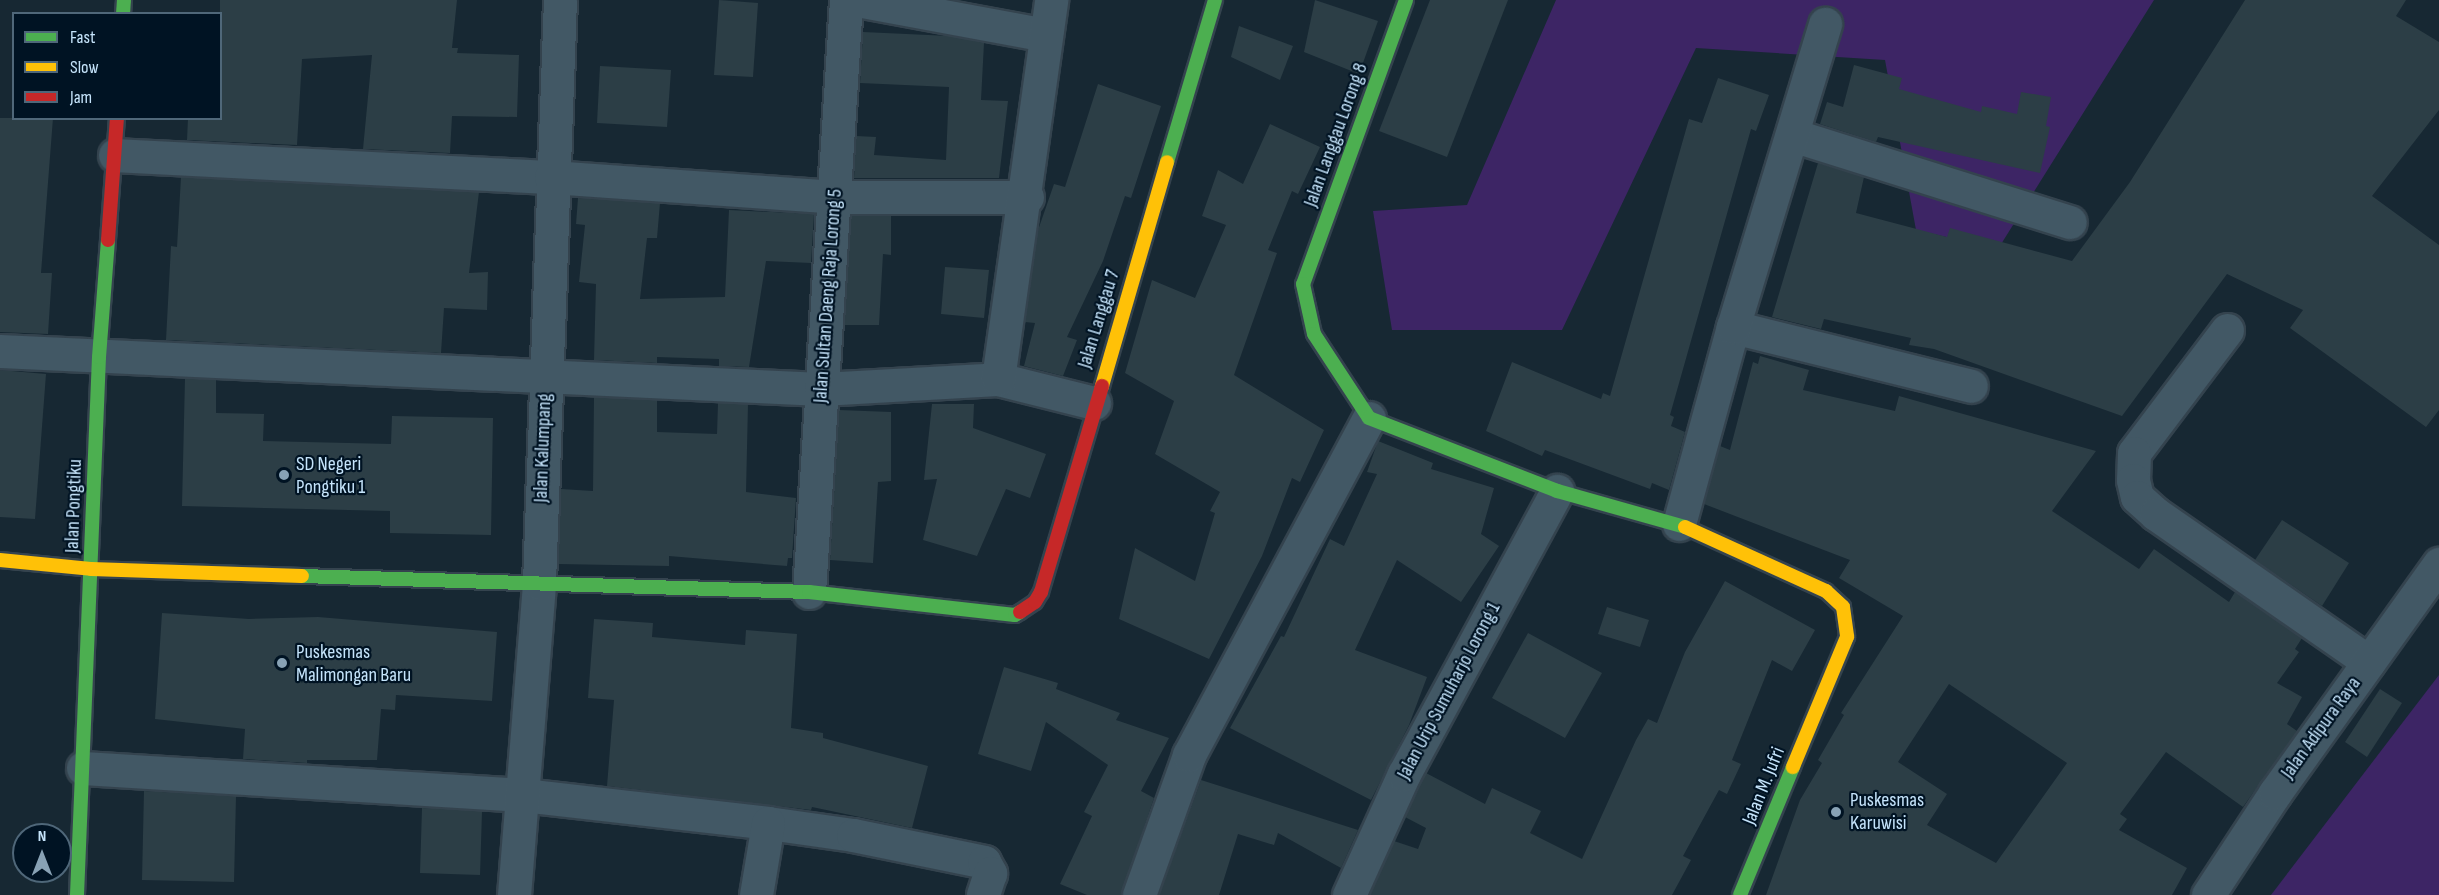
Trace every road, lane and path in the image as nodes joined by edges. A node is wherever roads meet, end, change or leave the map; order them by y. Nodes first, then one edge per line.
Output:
1 (560, 0) edge
2 (846, 0) edge
3 (857, 0) edge
4 (1051, 0) edge
5 (1215, 0) edge
6 (1406, 0) edge
7 (1825, 24) dead end
8 (1046, 35) junction
9 (117, 120) edge
10 (1792, 135) junction
11 (115, 155) junction
12 (551, 177) junction
13 (1026, 196) junction
14 (835, 197) junction
15 (2070, 222) dead end
16 (1733, 327) junction
17 (2227, 330) dead end
18 (0, 351) edge
19 (99, 357) junction
20 (546, 377) junction
21 (998, 379) junction
22 (1971, 386) dead end
23 (821, 388) junction
24 (1094, 403) junction
25 (1369, 418) junction
26 (1557, 491) junction
27 (1679, 524) junction
28 (0, 560) edge
29 (2439, 564) edge
30 (91, 569) junction
31 (539, 583) junction
32 (809, 592) junction
33 (2369, 662) junction
34 (84, 768) junction
35 (523, 795) junction
36 (768, 823) junction
37 (77, 895) edge
38 (514, 895) edge
39 (756, 895) edge
40 (983, 895) edge
41 (1139, 895) edge
42 (1349, 895) edge
43 (1740, 895) edge
44 (2208, 895) edge

1 - 12 street, Jalan Kalumpang
2 - 14 street, Jalan Sultan Daeng Raja Lorong 5
3 - 8 street
4 - 8 street
5 - 24 street, Jalan Langgau 7
6 - 25 street, Jalan Langgau Lorong 8
7 - 10 street
8 - 13 street
9 - 11 street, Jalan Pongtiku
10 - 15 street
10 - 16 street
11 - 12 street
11 - 19 street, Jalan Pongtiku
12 - 14 street
12 - 20 street, Jalan Kalumpang
13 - 14 street
13 - 21 street
14 - 23 street, Jalan Sultan Daeng Raja Lorong 5
16 - 22 street
16 - 27 street
17 - 33 street
18 - 19 street
19 - 20 street
19 - 30 street, Jalan Pongtiku
20 - 23 street
20 - 31 street, Jalan Kalumpang
21 - 23 street
21 - 24 street
23 - 32 street, Jalan Sultan Daeng Raja Lorong 5
24 - 32 street, Jalan Langgau 7
25 - 26 street, Jalan M. Jufri
25 - 41 street
26 - 27 street, Jalan M. Jufri
26 - 42 street, Jalan Urip Sumuharjo Lorong 1
27 - 43 street, Jalan M. Jufri
28 - 30 street, Jalan Langgau 7
29 - 33 street, Jalan Adipura Raya
30 - 31 street, Jalan Langgau 7
30 - 34 street, Jalan Pongtiku
31 - 32 street, Jalan Langgau 7
31 - 35 street, Jalan Kalumpang
33 - 44 street, Jalan Adipura Raya
34 - 35 street
34 - 37 street, Jalan Pongtiku
35 - 36 street
35 - 38 street, Jalan Kalumpang
36 - 39 street
36 - 40 street

